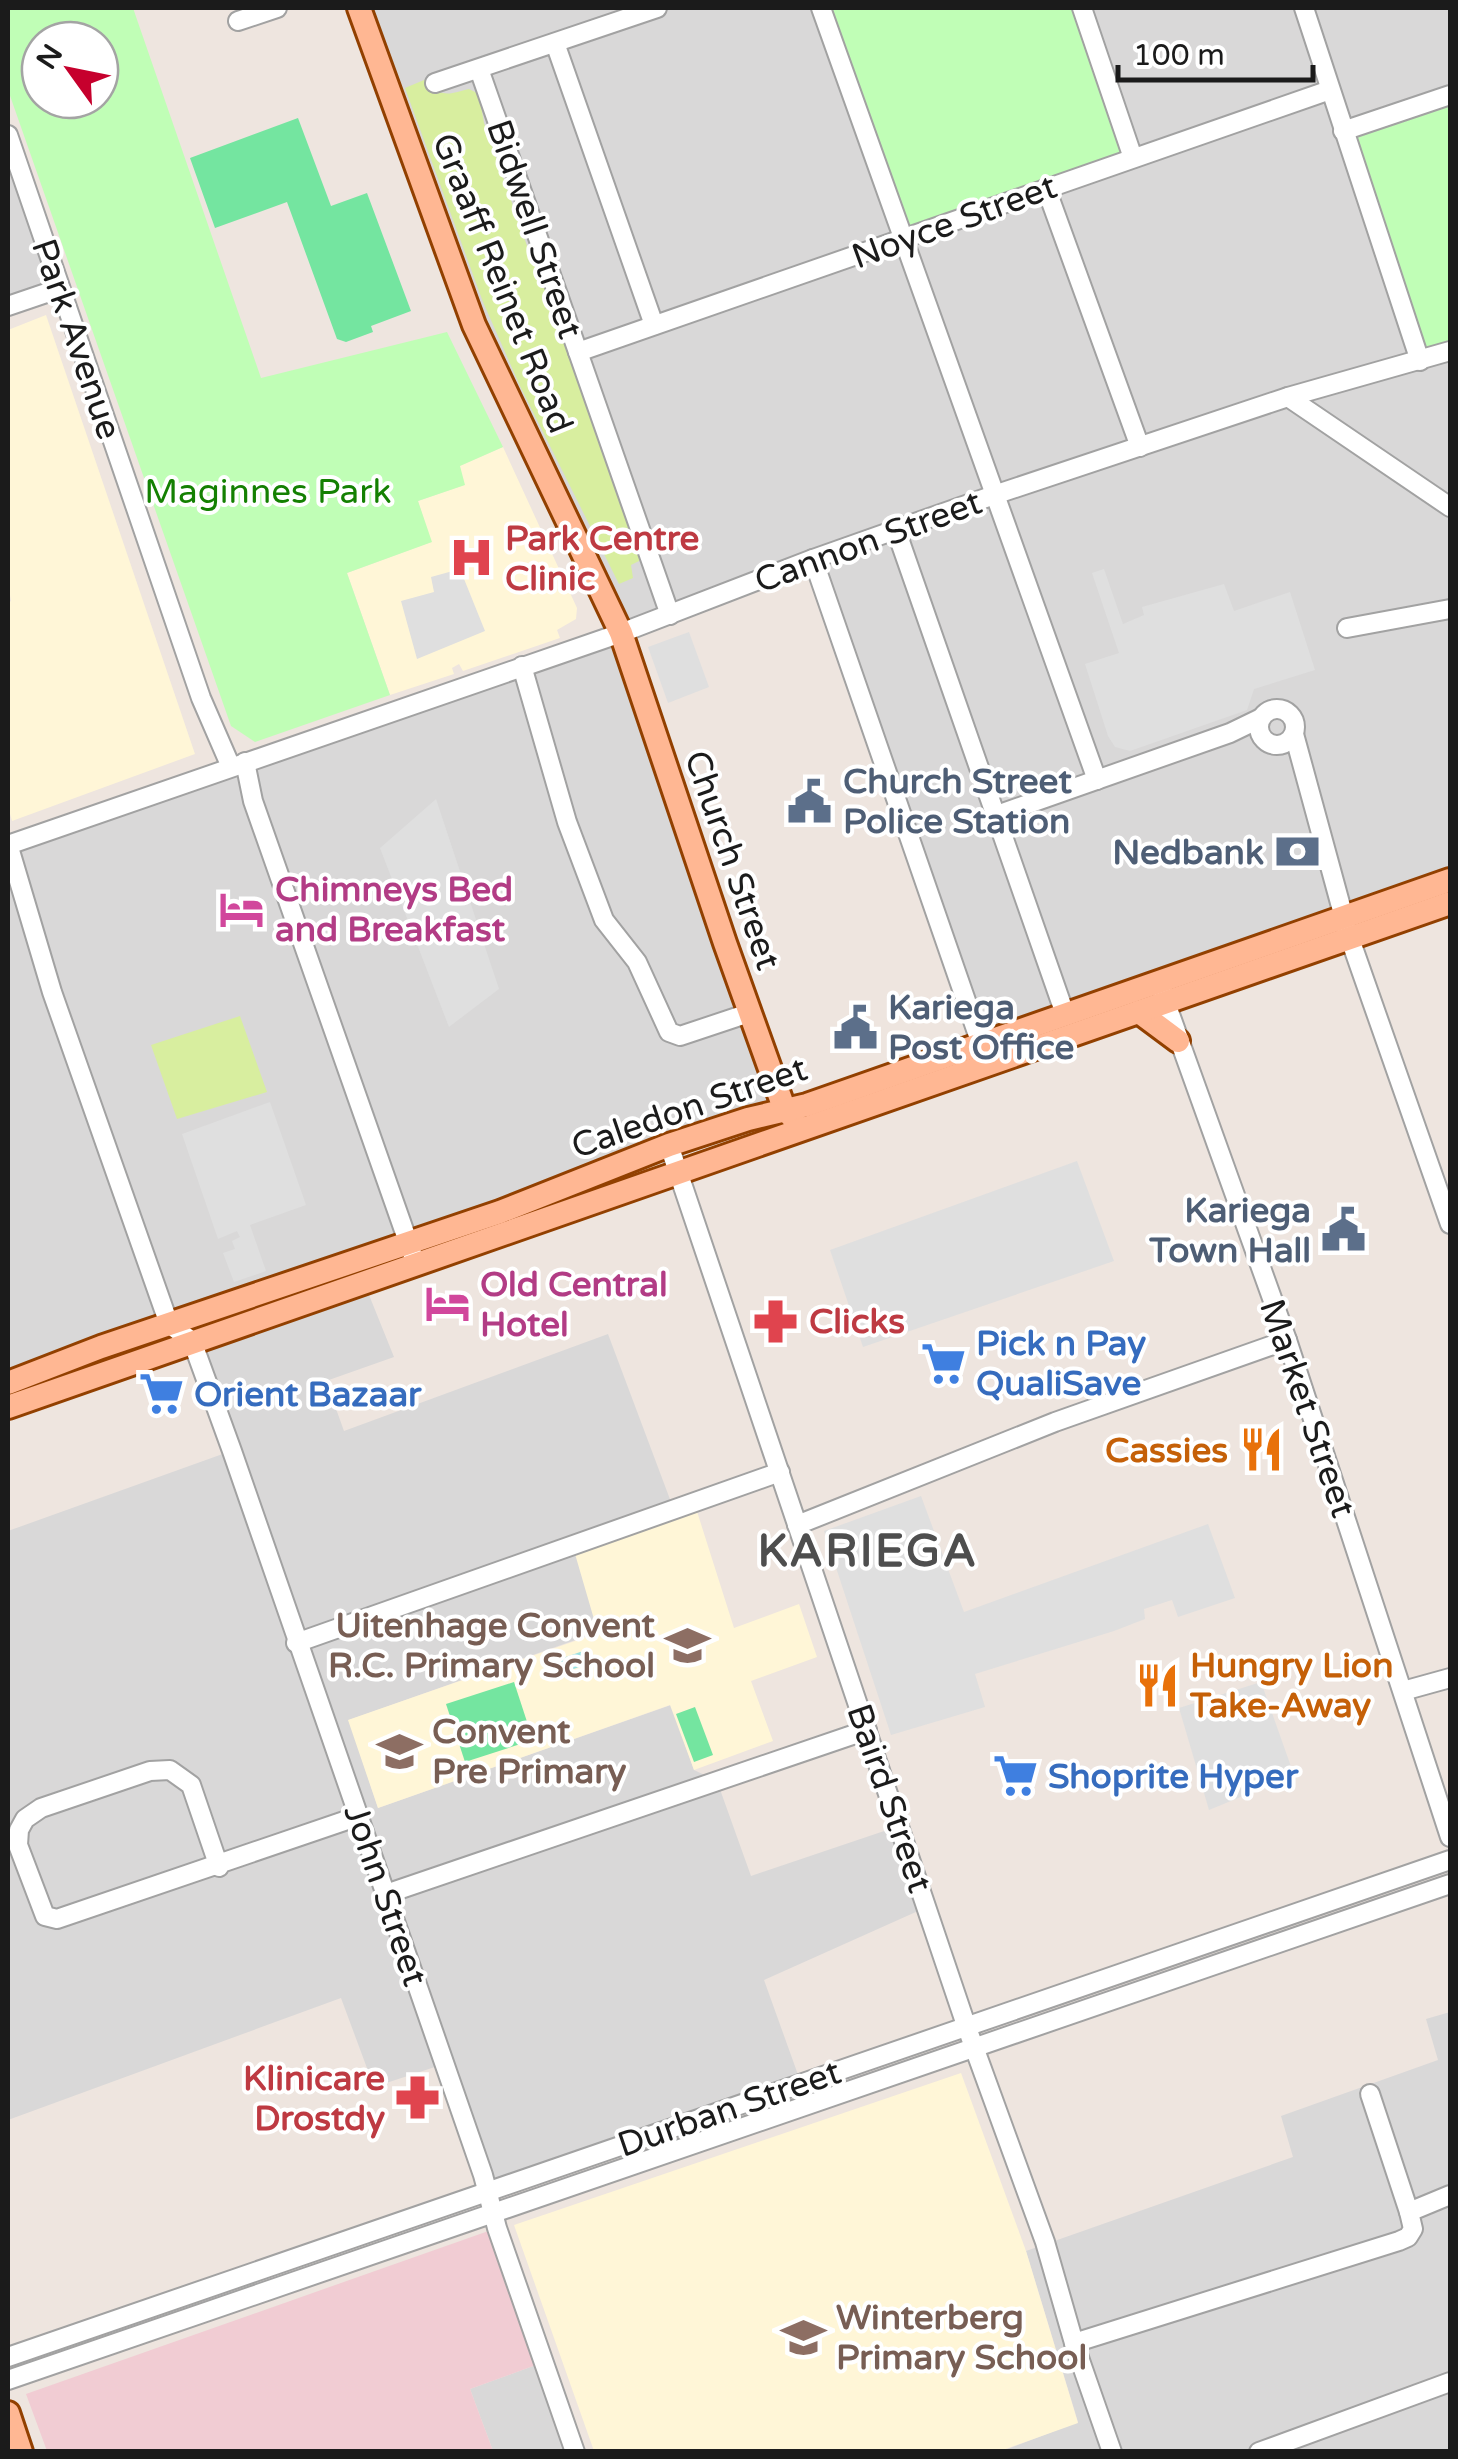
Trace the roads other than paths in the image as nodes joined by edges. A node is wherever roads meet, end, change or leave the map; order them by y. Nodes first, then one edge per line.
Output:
1 (277, 8) edge
2 (358, 8) edge
3 (656, 8) edge
4 (822, 8) edge
5 (1082, 8) edge
6 (1304, 8) edge
7 (238, 21) dead end
8 (555, 43) junction
9 (480, 69) junction
10 (435, 82) dead end
11 (1330, 90) junction
12 (1450, 94) edge
13 (1343, 131) junction
14 (8, 135) edge
15 (1133, 158) junction
16 (1046, 188) junction
17 (902, 240) junction
18 (58, 289) junction
19 (8, 306) edge
20 (654, 326) junction
21 (1450, 351) edge
22 (578, 352) junction
23 (1420, 361) junction
24 (1288, 397) junction
25 (1140, 447) junction
26 (997, 494) junction
27 (1450, 507) edge
28 (896, 530) junction
29 (812, 559) junction
30 (1450, 609) edge
31 (670, 615) junction
32 (1348, 628) dead end
33 (621, 633) junction
34 (522, 666) junction
35 (1266, 734) junction
36 (1294, 734) junction
37 (238, 764) junction
38 (1304, 772) junction
39 (1097, 780) junction
40 (997, 816) junction
41 (8, 844) edge
42 (1450, 880) edge
43 (1450, 903) edge
44 (1347, 928) junction
45 (1162, 992) junction
46 (1139, 1012) junction
47 (749, 1013) junction
48 (1065, 1014) junction
49 (1178, 1041) junction
50 (980, 1044) junction
51 (784, 1108) junction
52 (816, 1125) junction
53 (770, 1141) junction
54 (668, 1145) junction
55 (680, 1172) junction
56 (1450, 1224) edge
57 (412, 1253) junction
58 (169, 1324) junction
59 (1287, 1340) junction
60 (192, 1341) junction
61 (8, 1383) edge
62 (8, 1407) edge
63 (780, 1472) junction
64 (797, 1524) junction
65 (296, 1642) junction
66 (1450, 1678) edge
67 (1403, 1691) junction
68 (867, 1730) junction
69 (359, 1816) junction
70 (1450, 1837) edge
71 (1450, 1860) edge
72 (219, 1866) junction
73 (1450, 1884) edge
74 (386, 1894) junction
75 (966, 2025) junction
76 (975, 2048) junction
77 (1370, 2094) dead end
78 (488, 2190) junction
79 (1450, 2195) edge
80 (1409, 2212) junction
81 (494, 2214) junction
82 (1074, 2343) junction
83 (8, 2357) edge
84 (8, 2380) edge
85 (1450, 2382) edge
86 (8, 2413) edge
87 (22, 2452) edge
88 (575, 2452) edge
89 (1112, 2452) edge
90 (1259, 2452) edge

1 - 7 street
2 - 33 main road, Graaff Reinet Road
3 - 8 street
4 - 17 street
5 - 15 street
6 - 11 street
8 - 9 street
8 - 20 street
9 - 10 street
9 - 22 street, Bidwell Street
11 - 13 street
11 - 15 street, Noyce Street
12 - 13 street
13 - 23 street
14 - 18 street, Park Avenue
15 - 16 street, Noyce Street
16 - 17 street, Noyce Street
16 - 25 street
17 - 20 street, Noyce Street
17 - 26 street
18 - 19 street
18 - 37 street, Park Avenue
20 - 22 street, Noyce Street
21 - 23 street, Cannon Street
22 - 31 street, Bidwell Street
23 - 24 street, Cannon Street
24 - 25 street, Cannon Street
24 - 27 street
25 - 26 street, Cannon Street
26 - 28 street, Cannon Street
26 - 39 street
28 - 29 street, Cannon Street
28 - 40 street
29 - 31 street, Cannon Street
29 - 50 street
30 - 32 street
31 - 33 street, Cannon Street
33 - 34 street, Cannon Street
33 - 47 main road, Church Street
34 - 37 street, Cannon Street
34 - 47 street
35 - 36 street
35 - 36 street
35 - 38 street
35 - 39 street
36 - 38 street
37 - 41 street, Cannon Street
37 - 57 street, Park Avenue
38 - 44 street
39 - 40 street
40 - 48 street
41 - 58 street
42 - 44 main road, Caledon Street
43 - 44 main road, Caledon Street
44 - 45 main road, Caledon Street
44 - 56 street
45 - 46 main road, Caledon Street
45 - 48 main road, Caledon Street
45 - 49 street, Market Street
46 - 49 main road
46 - 52 main road, Caledon Street
47 - 51 main road, Church Street
48 - 50 main road, Caledon Street
49 - 59 street, Market Street
50 - 51 main road, Caledon Street
51 - 52 main road
51 - 53 main road
51 - 54 main road, Caledon Street
52 - 53 main road, Caledon Street
53 - 55 main road, Caledon Street
54 - 55 street, Baird Street
54 - 57 main road, Caledon Street
55 - 57 main road, Caledon Street
55 - 63 street, Baird Street
57 - 58 main road, Caledon Street
57 - 60 main road, Caledon Street
58 - 60 street
58 - 61 main road, Caledon Street
59 - 64 street
59 - 67 street, Market Street
60 - 62 main road, Caledon Street
60 - 65 street, John Street
63 - 64 street, Baird Street
63 - 65 street
64 - 68 street, Baird Street
65 - 69 street, John Street
66 - 67 street
67 - 70 street, Market Street
68 - 74 street
68 - 75 street, Baird Street
69 - 72 street
69 - 74 street, John Street
71 - 75 street, Durban Street
72 - 72 street
73 - 76 street, Durban Street
74 - 78 street, John Street
75 - 76 street, Baird Street
75 - 78 street, Durban Street
76 - 81 street, Durban Street
76 - 82 street, Baird Street
77 - 80 street
78 - 81 street, John Street
78 - 83 street, Durban Street
79 - 80 street
80 - 82 street
81 - 84 street, Durban Street
81 - 88 street, John Street
82 - 89 street, Baird Street
85 - 90 street
86 - 87 main road

